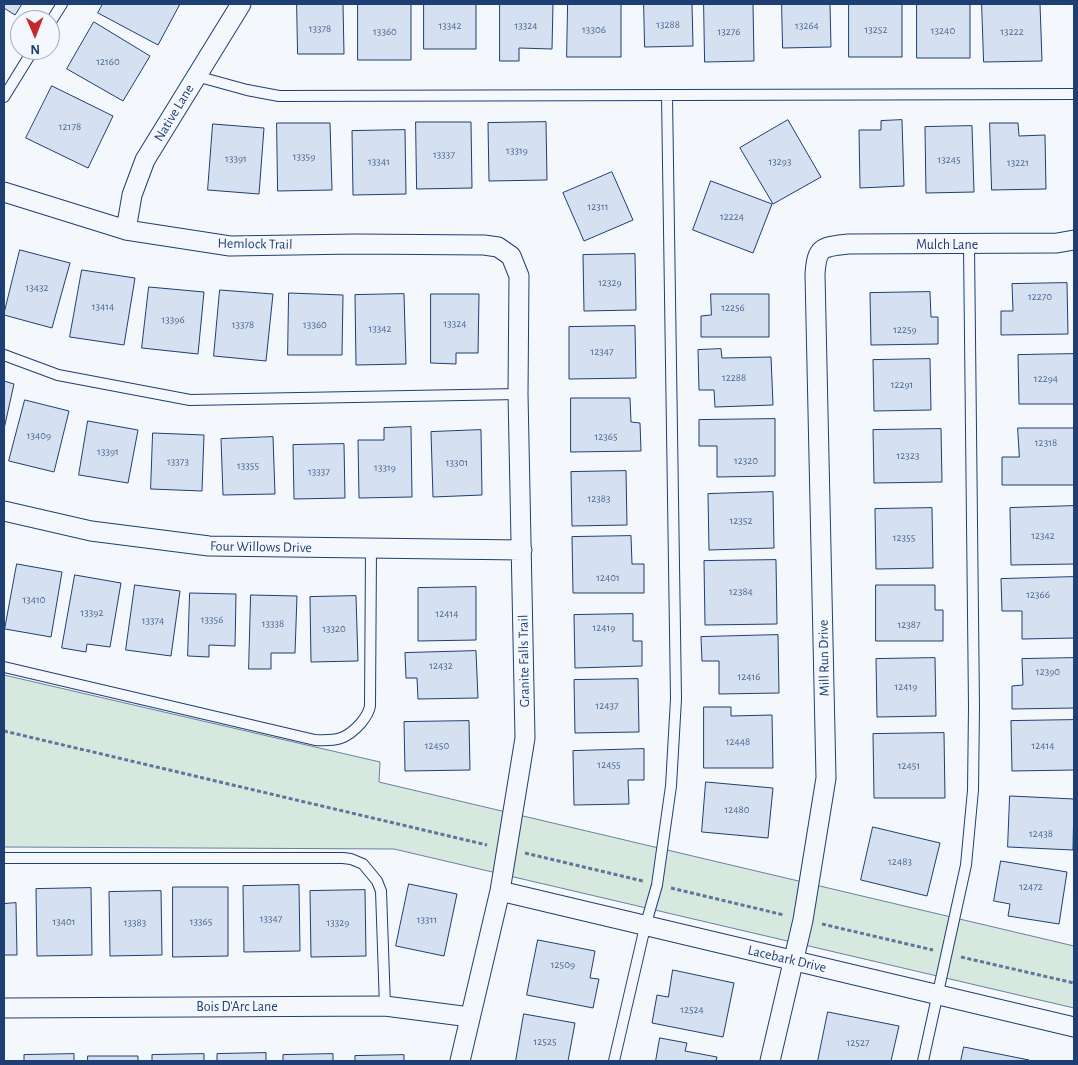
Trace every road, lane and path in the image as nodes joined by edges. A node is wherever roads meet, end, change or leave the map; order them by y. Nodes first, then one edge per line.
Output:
1 (242, 4) edge
2 (27, 60) edge
3 (196, 76) junction
4 (1074, 94) edge
5 (667, 96) junction
6 (4, 97) edge
7 (4, 192) edge
8 (126, 230) junction
9 (1074, 240) edge
10 (969, 245) junction
11 (820, 251) joint
12 (511, 256) joint
13 (4, 355) edge
14 (518, 394) junction
15 (4, 511) edge
16 (371, 549) junction
17 (522, 550) junction
18 (4, 667) edge
19 (4, 731) edge
20 (495, 846) dead end
21 (4, 858) edge
22 (500, 891) junction
23 (645, 927) junction
24 (793, 960) junction
25 (939, 995) junction
26 (385, 1006) junction
27 (4, 1008) edge
28 (470, 1017) junction
29 (1074, 1027) edge
30 (460, 1061) edge
31 (614, 1061) edge
32 (770, 1061) edge
33 (923, 1061) edge

1 - 3 street, Native Lane
2 - 6 lane
3 - 5 lane
3 - 8 street, Native Lane
4 - 5 lane
5 - 23 lane
7 - 8 street, Hemlock Trail
8 - 12 street, Hemlock Trail
9 - 10 street, Mulch Lane
10 - 11 street, Mulch Lane
10 - 25 lane
11 - 24 street, Mill Run Drive
12 - 14 street, Granite Falls Trail
13 - 14 lane
14 - 17 street, Granite Falls Trail
15 - 16 street, Four Willows Drive
16 - 17 street, Four Willows Drive
16 - 18 lane
17 - 22 street, Granite Falls Trail
19 - 20 path
21 - 26 lane
22 - 23 street, Lacebark Drive
22 - 28 street, Granite Falls Trail
23 - 24 street, Lacebark Drive
23 - 31 lane
24 - 25 street, Lacebark Drive
24 - 32 street, Mill Run Drive
25 - 29 street, Lacebark Drive
25 - 33 lane
26 - 27 street, Bois D'Arc Lane
26 - 28 street, Bois D'Arc Lane
28 - 30 street, Granite Falls Trail

